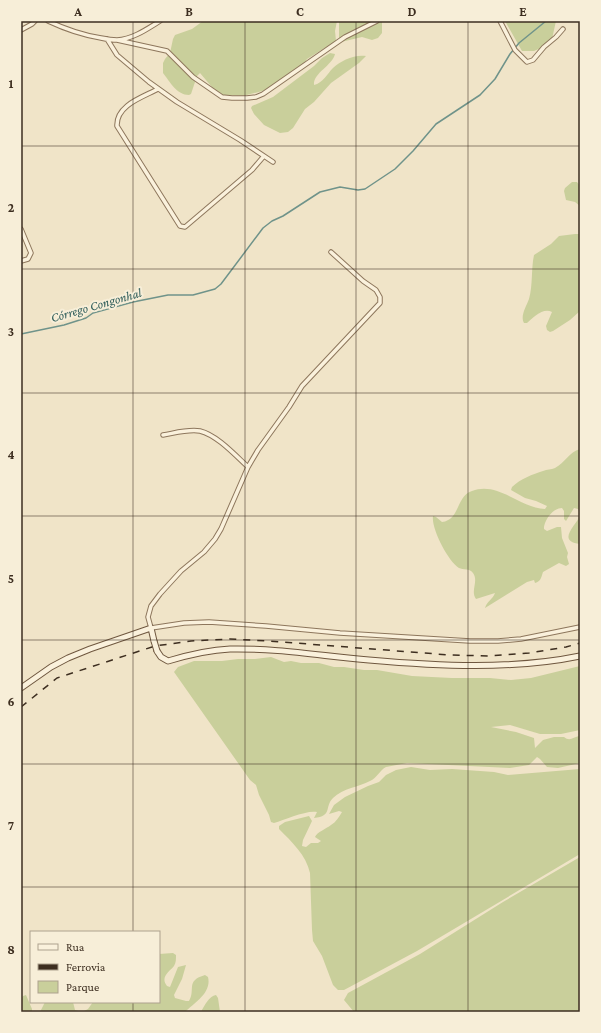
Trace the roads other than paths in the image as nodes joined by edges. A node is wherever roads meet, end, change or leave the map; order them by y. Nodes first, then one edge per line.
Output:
1 (35, 21) edge
2 (48, 21) edge
3 (160, 21) edge
4 (377, 21) edge
5 (500, 21) edge
6 (563, 29) dead end
7 (21, 30) edge
8 (107, 39) junction
9 (116, 40) junction
10 (158, 89) junction
11 (264, 156) junction
12 (273, 162) dead end
13 (21, 229) edge
14 (331, 252) dead end
15 (21, 261) edge
16 (163, 435) dead end
17 (248, 467) junction
18 (580, 627) edge
19 (151, 628) junction
20 (580, 656) edge
21 (21, 688) edge

1 - 7 street
2 - 8 street
3 - 9 street
4 - 9 street
5 - 6 street
8 - 9 street
8 - 10 street
10 - 11 street
10 - 11 street
11 - 12 street
13 - 15 street
14 - 17 street
16 - 17 street
17 - 19 street
18 - 19 street
19 - 20 street, bridge
19 - 21 street

